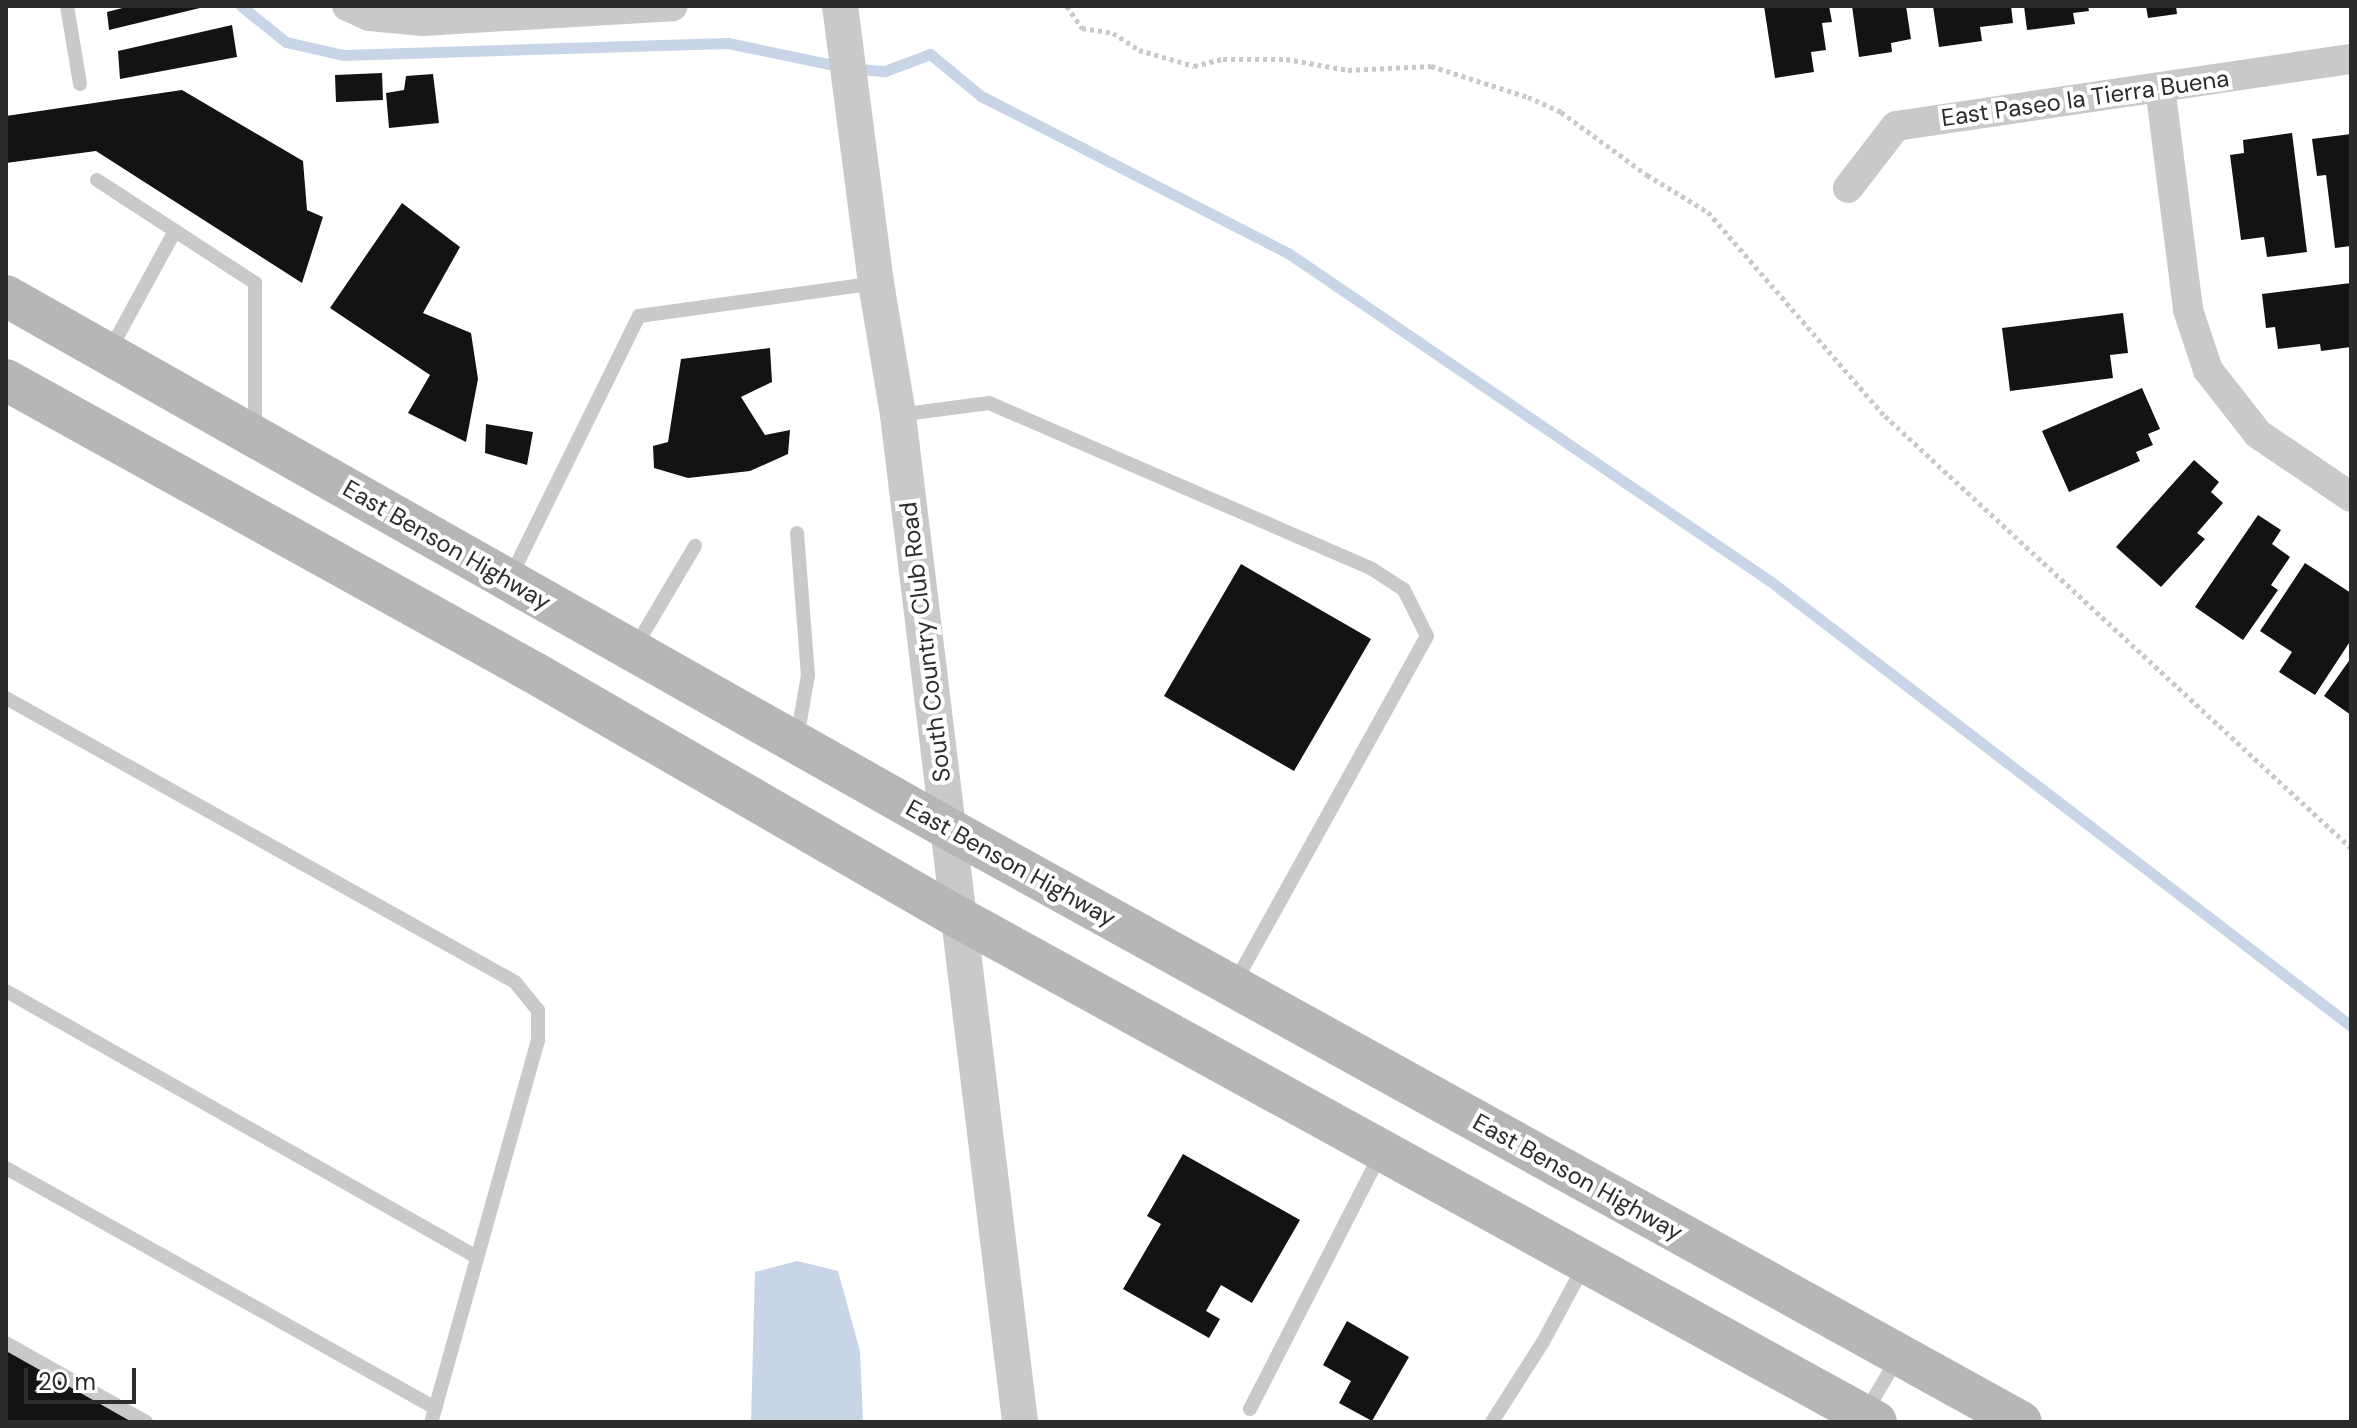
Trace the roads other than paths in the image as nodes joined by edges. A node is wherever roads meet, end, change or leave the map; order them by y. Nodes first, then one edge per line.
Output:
1 (67, 6) edge
2 (347, 6) edge
3 (673, 6) edge
4 (840, 6) edge
5 (2351, 59) edge
6 (80, 84) dead end
7 (2160, 87) junction
8 (97, 180) dead end
9 (1848, 188) dead end
10 (175, 231) junction
11 (876, 283) junction
12 (6, 296) edge
13 (108, 353) junction
14 (6, 380) edge
15 (898, 415) junction
16 (255, 436) junction
17 (2351, 497) edge
18 (797, 533) dead end
19 (695, 546) dead end
20 (509, 581) junction
21 (633, 650) junction
22 (6, 698) edge
23 (797, 743) junction
24 (947, 828) junction
25 (961, 919) junction
26 (1233, 985) junction
27 (6, 991) edge
28 (1383, 1149) junction
29 (6, 1168) edge
30 (477, 1257) junction
31 (1585, 1263) junction
32 (6, 1343) edge
33 (1899, 1355) junction
34 (1250, 1409) dead end
35 (433, 1415) edge
36 (1867, 1420) edge
37 (146, 1422) edge
38 (1020, 1422) edge
39 (1492, 1422) edge
40 (2021, 1422) edge

1 - 6 lane
2 - 3 street
4 - 11 street, South Country Club Road
5 - 7 street, East Paseo la Tierra Buena
7 - 9 street, East Paseo la Tierra Buena
7 - 17 street
8 - 10 lane
10 - 13 lane
10 - 16 lane
11 - 15 street, South Country Club Road
11 - 20 lane
12 - 13 main road, East Benson Highway
13 - 16 main road, East Benson Highway
14 - 25 main road
15 - 24 street, South Country Club Road
15 - 26 lane
16 - 20 main road, East Benson Highway
18 - 23 lane
19 - 21 lane
20 - 21 main road, East Benson Highway
21 - 23 main road, East Benson Highway
22 - 30 lane
23 - 24 main road, East Benson Highway
24 - 25 street, South Country Club Road
24 - 26 main road, East Benson Highway
25 - 28 main road
25 - 38 street, South Country Club Road
26 - 33 main road, East Benson Highway
27 - 30 lane
28 - 31 main road
28 - 34 lane
29 - 35 lane
30 - 35 lane
31 - 36 main road
31 - 39 lane
32 - 37 lane
33 - 36 lane
33 - 40 main road, East Benson Highway

